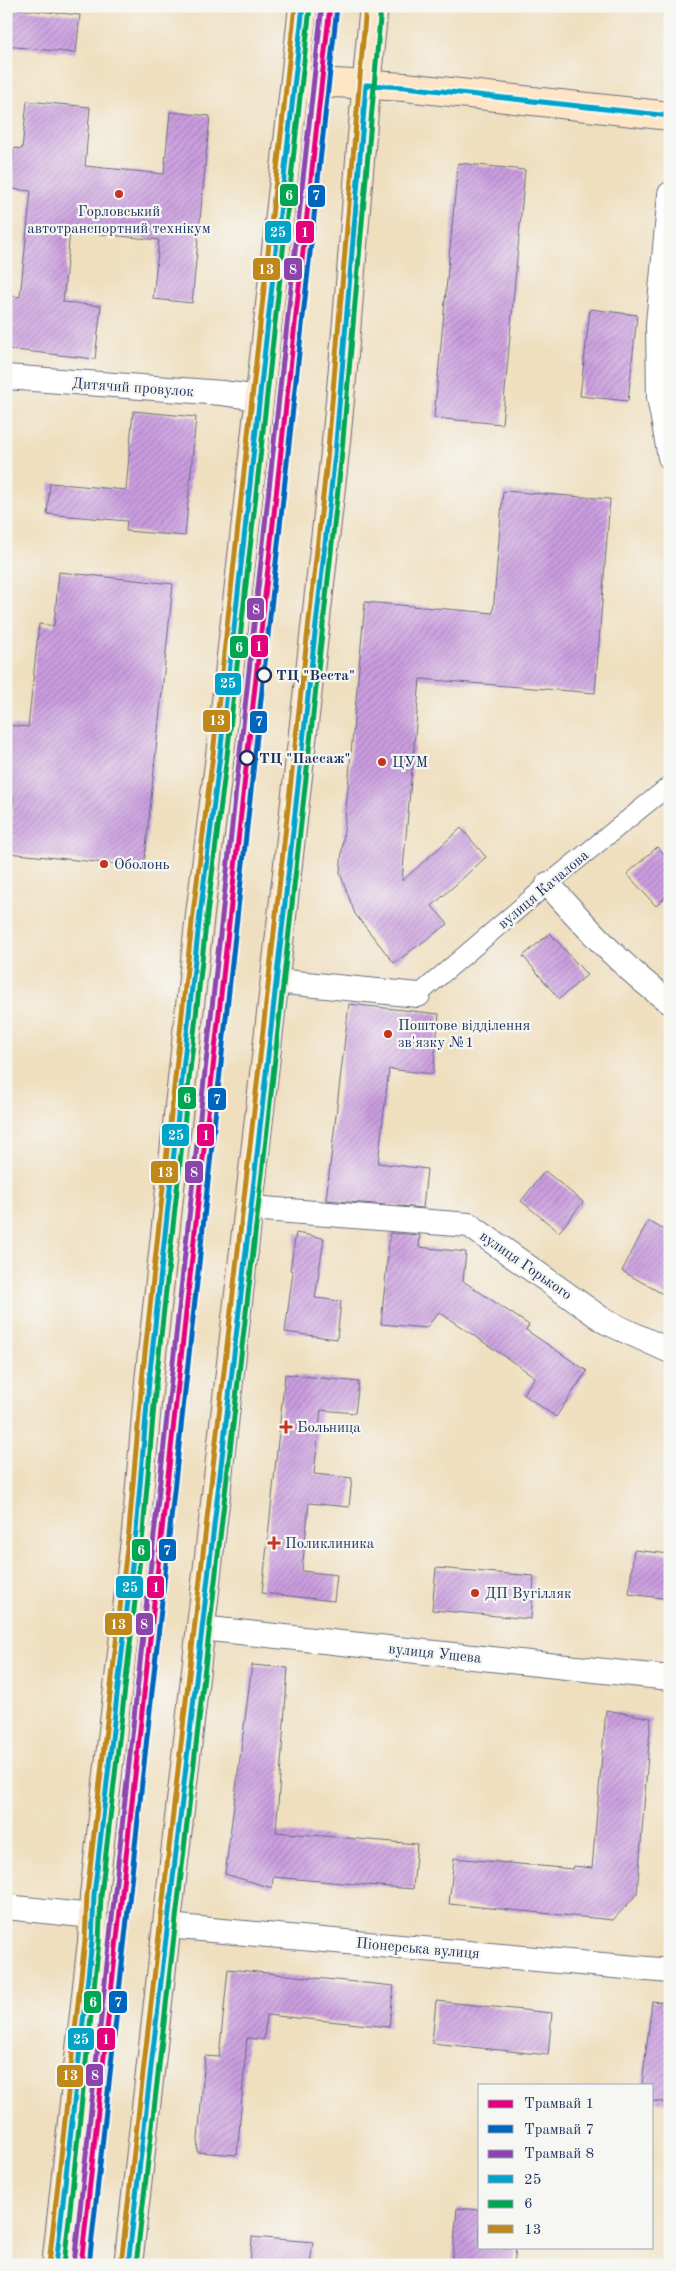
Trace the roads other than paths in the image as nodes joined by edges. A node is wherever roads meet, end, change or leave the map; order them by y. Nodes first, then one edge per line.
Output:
1 (303, 6) edge
2 (374, 6) edge
3 (295, 82) junction
4 (366, 85) junction
5 (670, 116) edge
6 (670, 194) edge
7 (6, 377) edge
8 (260, 398) junction
9 (670, 457) edge
10 (670, 785) edge
11 (548, 884) junction
12 (275, 981) junction
13 (418, 995) joint
14 (670, 1002) edge
15 (251, 1208) junction
16 (670, 1351) edge
17 (201, 1628) junction
18 (670, 1678) edge
19 (6, 1907) edge
20 (92, 1916) junction
21 (167, 1926) junction
22 (670, 1971) edge
23 (56, 2265) edge
24 (128, 2265) edge

1 - 3 main road
2 - 4 main road
3 - 4 main road
3 - 8 main road
4 - 5 main road
4 - 12 main road
6 - 9 street
7 - 8 street, Дитячий провулок
8 - 20 main road
10 - 11 street, вулиця Качалова
11 - 13 street, вулиця Качалова
11 - 14 street
12 - 13 street
12 - 15 main road
15 - 16 street, вулиця Горького
15 - 17 main road
17 - 18 street, вулиця Ушева
17 - 21 main road
19 - 20 street
20 - 23 main road
21 - 22 street, Піонерська вулиця
21 - 24 main road

